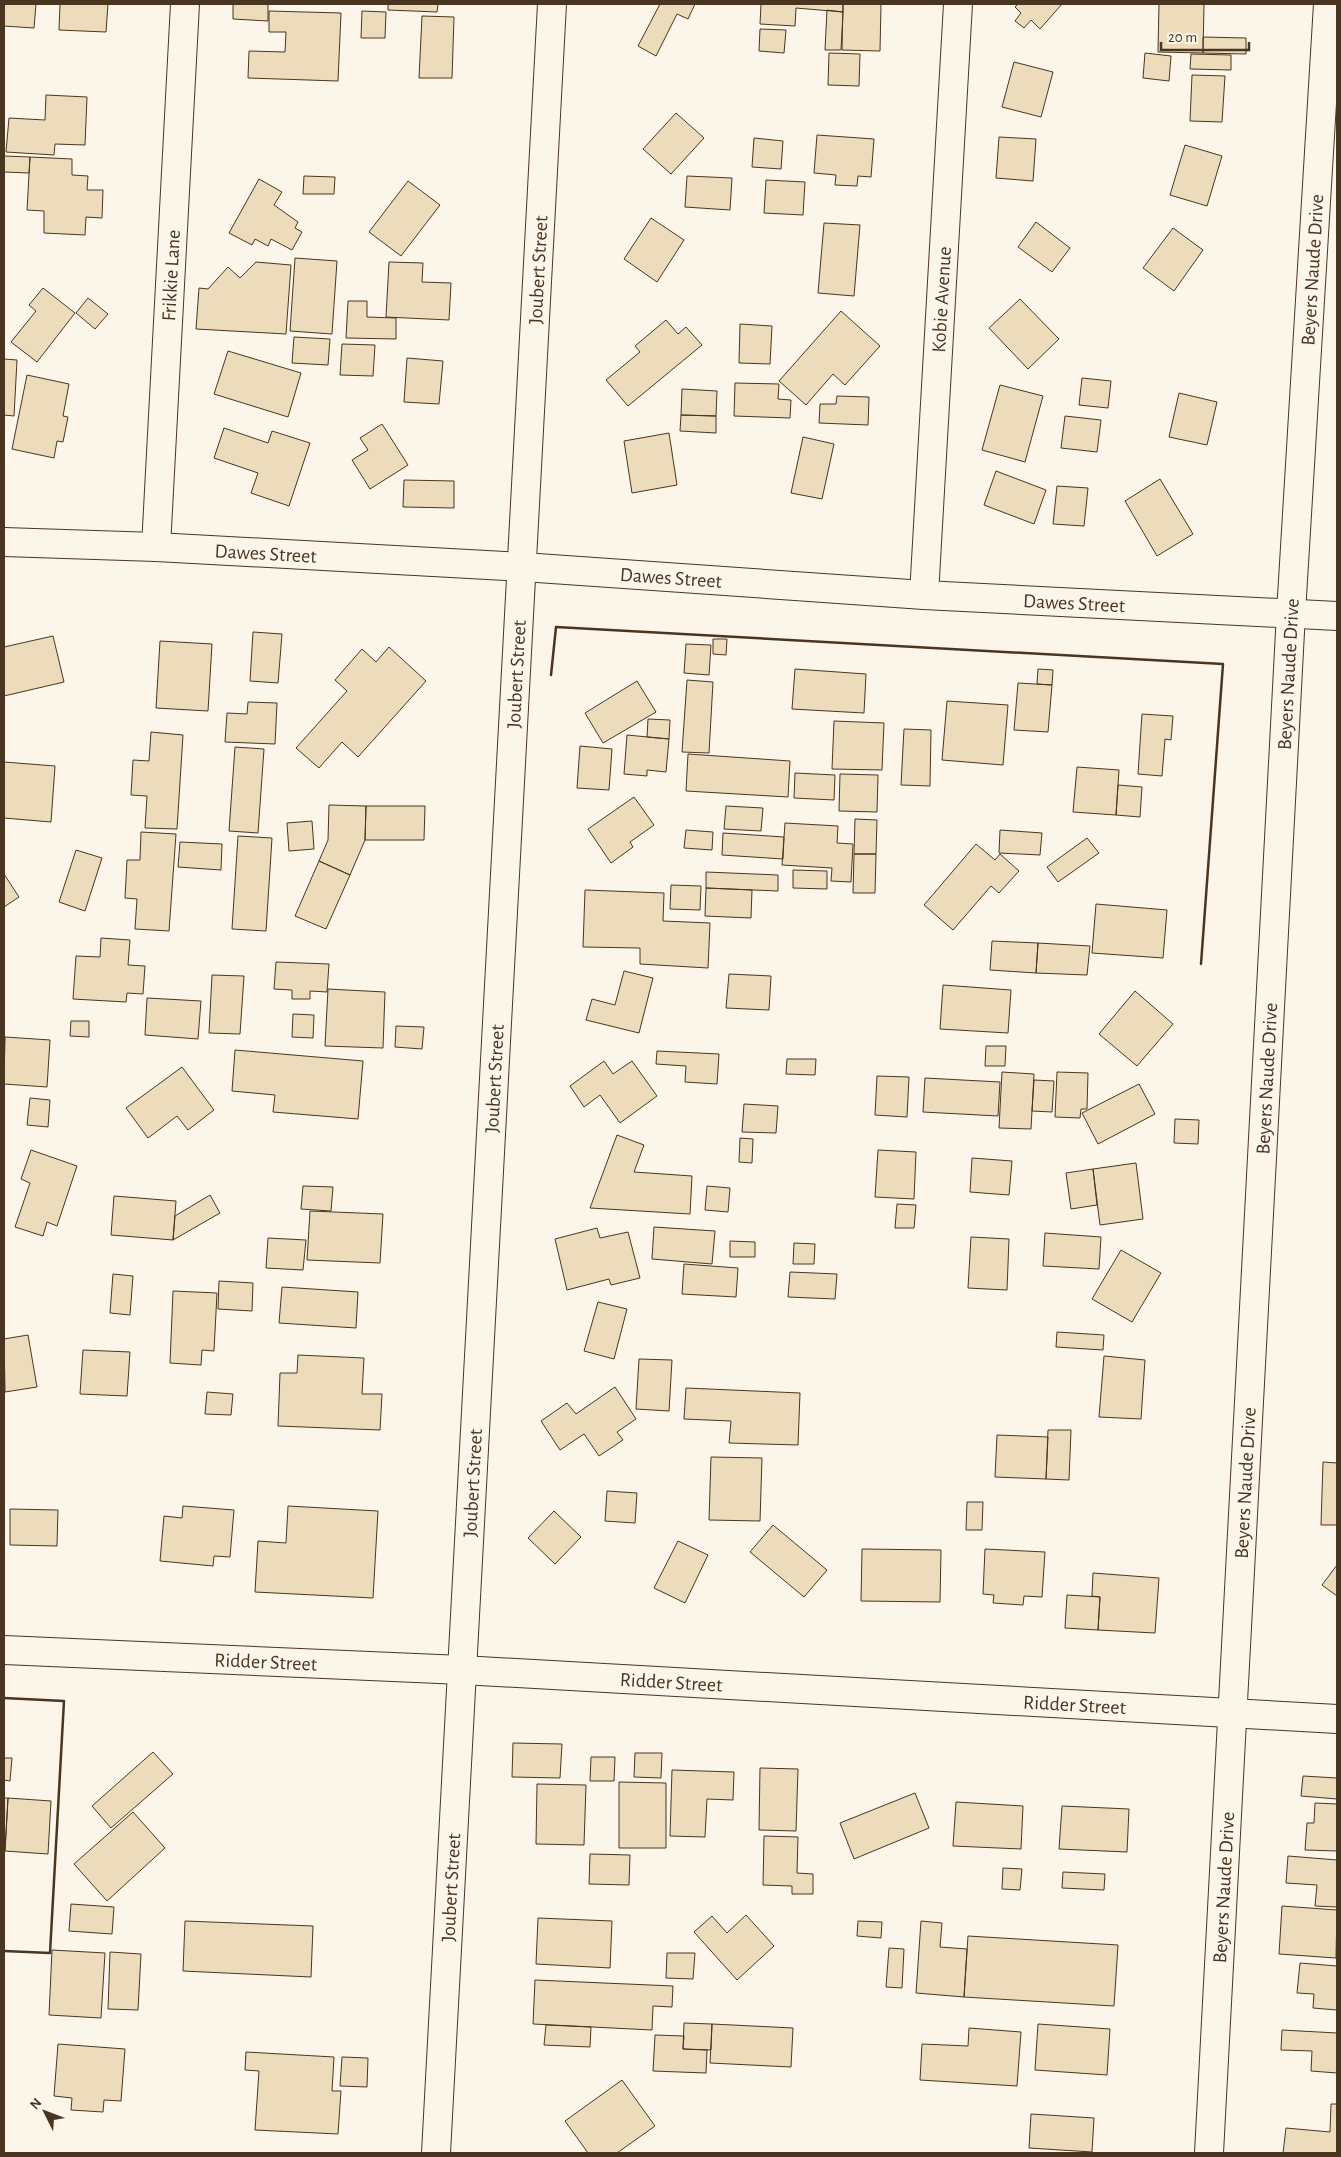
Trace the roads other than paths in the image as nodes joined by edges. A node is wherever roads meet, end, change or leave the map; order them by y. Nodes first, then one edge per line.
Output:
1 (185, 4) edge
2 (552, 4) edge
3 (958, 4) edge
4 (1328, 4) edge
5 (4, 542) edge
6 (156, 547) junction
7 (523, 567) junction
8 (924, 595) junction
9 (1291, 613) junction
10 (1337, 616) edge
11 (4, 1650) edge
12 (462, 1670) junction
13 (1232, 1713) junction
14 (1337, 1719) edge
15 (436, 2153) edge
16 (1209, 2153) edge

1 - 6 street, Frikkie Lane
2 - 7 street, Joubert Street
3 - 8 street, Kobie Avenue
4 - 9 street, Beyers Naude Drive
5 - 6 street, Dawes Street
6 - 7 street, Dawes Street
7 - 8 street, Dawes Street
7 - 12 street, Joubert Street
8 - 9 street, Dawes Street
9 - 10 street, Dawes Street
9 - 13 street, Beyers Naude Drive
11 - 12 street, Ridder Street
12 - 13 street, Ridder Street
12 - 15 street, Joubert Street
13 - 14 street, Ridder Street
13 - 16 street, Beyers Naude Drive

